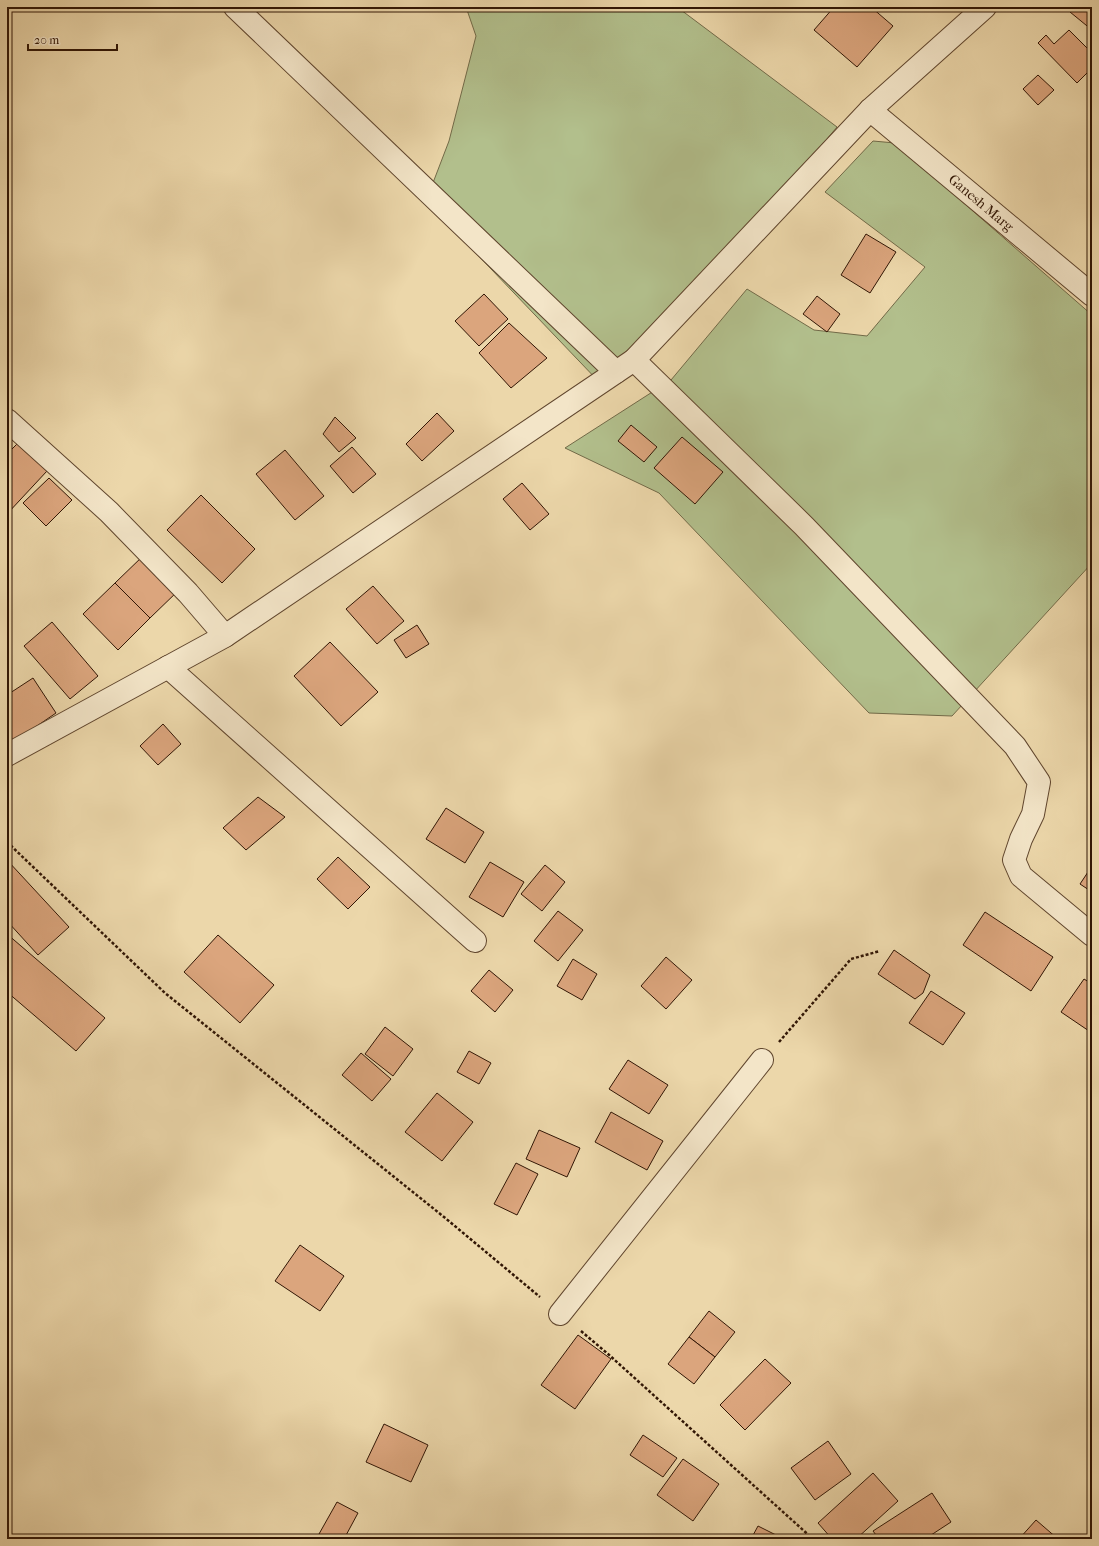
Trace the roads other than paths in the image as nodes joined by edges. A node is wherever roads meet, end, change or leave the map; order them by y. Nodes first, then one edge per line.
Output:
1 (235, 7) edge
2 (985, 7) edge
3 (870, 110) junction
4 (1092, 295) edge
5 (634, 360) junction
6 (616, 372) junction
7 (7, 420) edge
8 (225, 636) junction
9 (168, 667) junction
10 (7, 755) edge
11 (1092, 935) edge
12 (475, 941) dead end
13 (762, 1060) road end
14 (560, 1314) road end

1 - 6 street
2 - 3 street
3 - 4 street, Ganesh Marg
3 - 5 street
5 - 6 street
5 - 11 street
6 - 8 street
7 - 8 street
8 - 9 street
9 - 10 street
9 - 12 street
13 - 14 street

